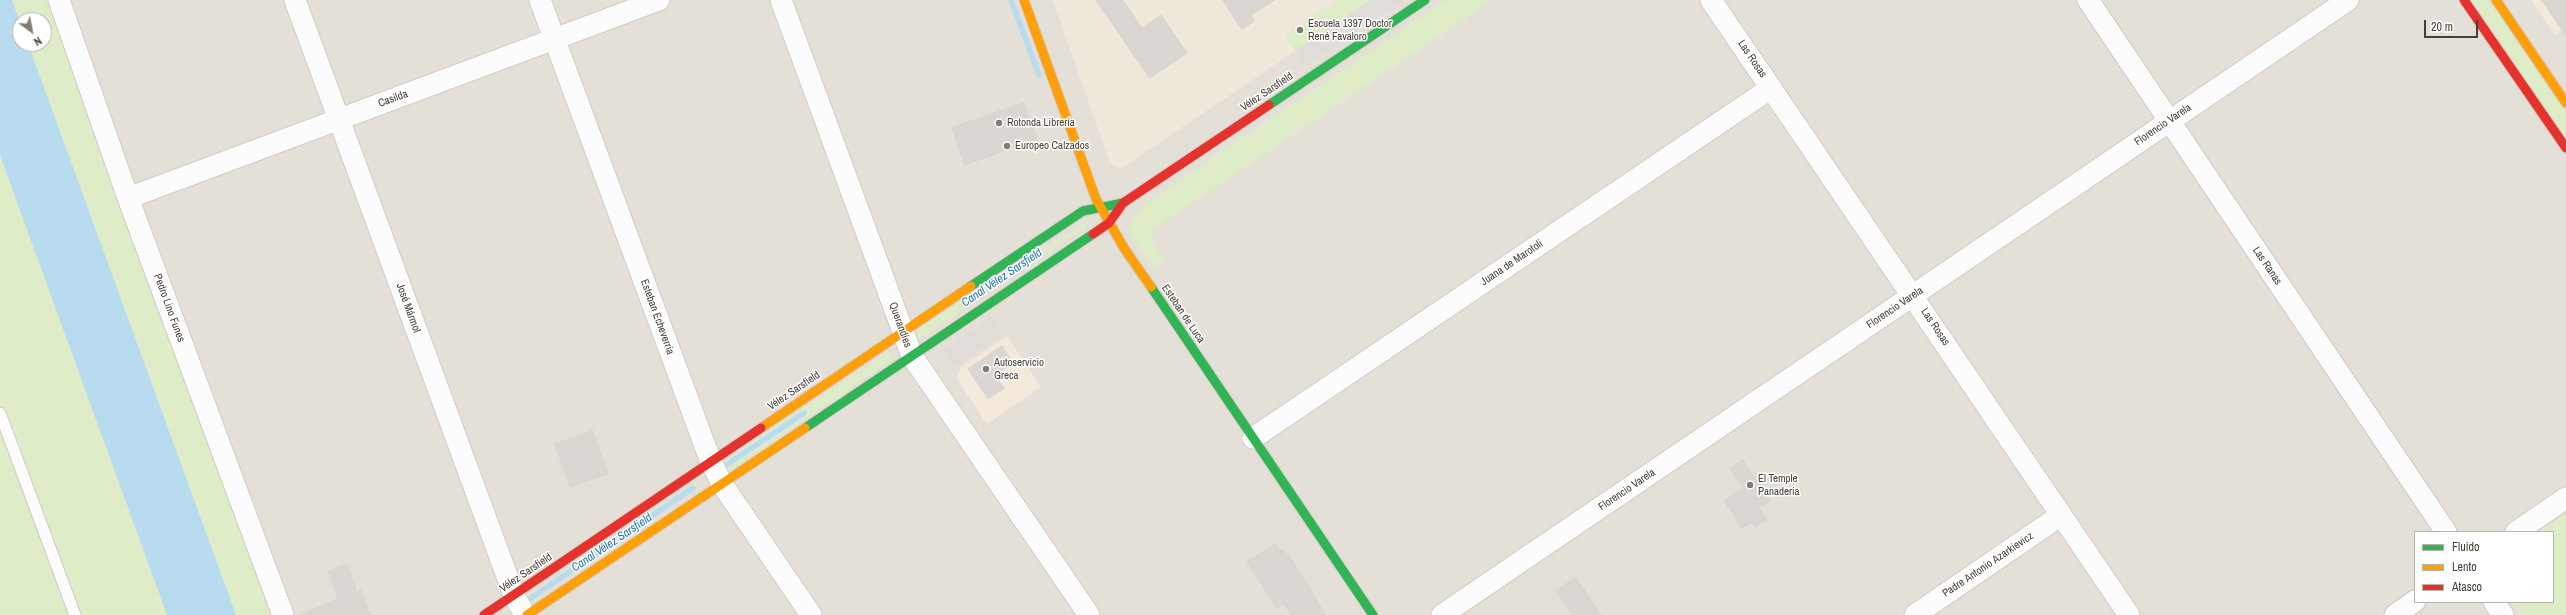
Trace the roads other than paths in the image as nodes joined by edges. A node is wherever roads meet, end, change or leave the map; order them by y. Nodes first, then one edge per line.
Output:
1 (59, 0) edge
2 (295, 0) edge
3 (540, 0) edge
4 (659, 0) edge
5 (781, 0) edge
6 (1024, 0) edge
7 (1424, 0) edge
8 (1711, 0) edge
9 (2088, 0) edge
10 (2348, 0) edge
11 (2464, 0) edge
12 (2496, 0) edge
13 (554, 39) junction
14 (1772, 88) junction
15 (2566, 103) edge
16 (339, 119) junction
17 (2170, 121) junction
18 (2566, 148) edge
19 (128, 198) junction
20 (1124, 203) junction
21 (1101, 207) junction
22 (1109, 223) junction
23 (1913, 295) junction
24 (903, 332) junction
25 (912, 356) junction
26 (0, 413) edge
27 (1253, 438) junction
28 (711, 462) junction
29 (722, 484) junction
30 (2566, 498) edge
31 (2061, 515) junction
32 (2445, 531) edge
33 (2517, 531) edge
34 (514, 595) junction
35 (2414, 602) edge
36 (2495, 603) edge
37 (75, 615) edge
38 (282, 615) edge
39 (484, 615) edge
40 (526, 615) edge
41 (811, 615) edge
42 (1089, 615) edge
43 (1373, 615) edge
44 (1442, 615) edge
45 (1915, 615) edge
46 (2129, 615) edge
47 (2395, 615) edge
48 (2503, 615) edge

1 - 19 street, Pedro Lino Funes
2 - 16 street, José Mármol
3 - 13 street, Esteban Echeverría
4 - 13 street, Casilda
5 - 24 street, Querandíes
6 - 21 street, Esteban de Luca
7 - 20 street, Vélez Sarsfield
8 - 14 street, Las Rosas
9 - 17 street, Las Ranas
10 - 17 street, Florencio Varela
11 - 18 street
12 - 15 street
13 - 16 street, Casilda
13 - 28 street, Esteban Echeverría
14 - 23 street, Las Rosas
14 - 27 street, Juana de Marotoli
16 - 19 street, Casilda
16 - 34 street, José Mármol
17 - 23 street, Florencio Varela
17 - 32 street, Las Ranas
19 - 38 street, Pedro Lino Funes
20 - 21 street, Vélez Sarsfield
20 - 22 street, Vélez Sarsfield
21 - 22 street, Esteban de Luca
21 - 24 street, Vélez Sarsfield
22 - 25 street, Vélez Sarsfield
22 - 27 street, Esteban de Luca
23 - 31 street, Las Rosas
23 - 44 street, Florencio Varela
24 - 25 street, Querandíes
24 - 28 street, Vélez Sarsfield
25 - 29 street, Vélez Sarsfield
25 - 42 street, Querandíes
26 - 37 lane
27 - 43 street, Esteban de Luca
28 - 29 street, Esteban Echeverría
28 - 34 street, Vélez Sarsfield
29 - 40 street, Vélez Sarsfield
29 - 41 street, Esteban Echeverría
30 - 33 street
31 - 45 street, Padre Antonio Azarkievicz
31 - 46 street, Las Rosas
34 - 39 street, Vélez Sarsfield
34 - 40 street, José Mármol
35 - 47 street
36 - 48 street

